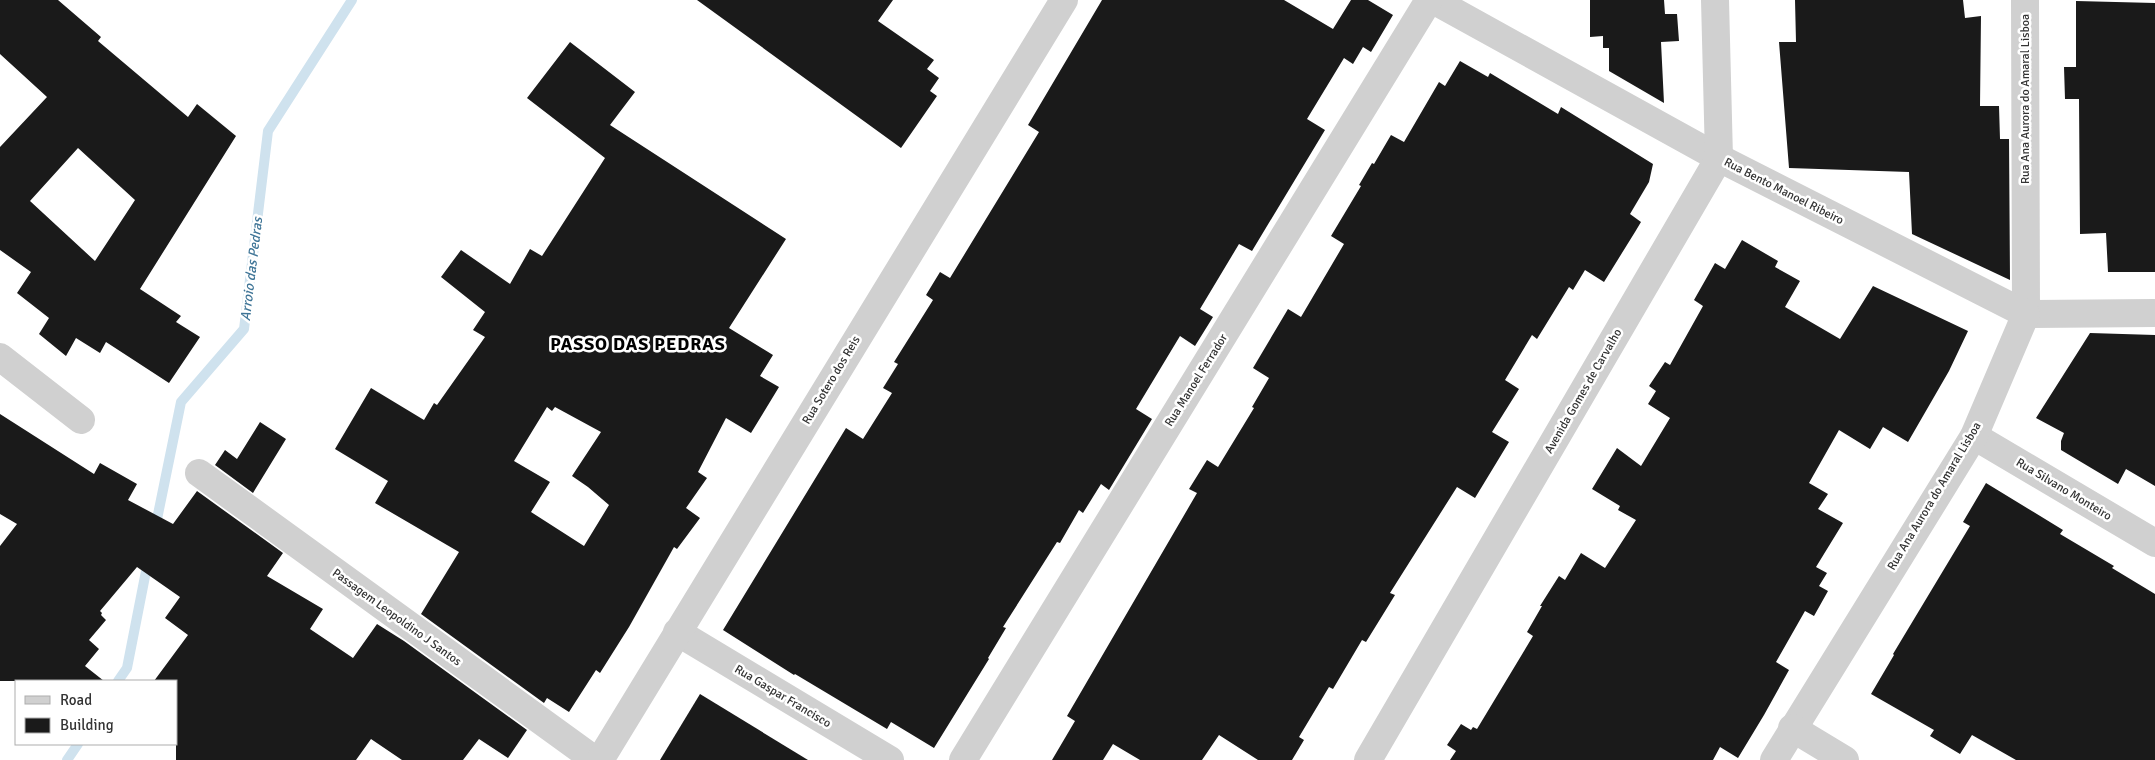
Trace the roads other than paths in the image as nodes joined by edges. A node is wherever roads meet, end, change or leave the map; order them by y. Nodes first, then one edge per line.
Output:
1 (1064, 0) edge
2 (1429, 0) edge
3 (1433, 0) edge
4 (1715, 0) edge
5 (2025, 0) edge
6 (1719, 158) junction
7 (2155, 313) edge
8 (2026, 314) junction
9 (0, 357) edge
10 (81, 420) dead end
11 (1974, 436) junction
12 (199, 473) dead end
13 (2155, 543) edge
14 (677, 632) junction
15 (1792, 728) junction
16 (595, 760) edge
17 (600, 760) edge
18 (890, 760) edge
19 (963, 760) edge
20 (1368, 760) edge
21 (1774, 760) edge
22 (1845, 760) edge

1 - 14 street, Rua Sotero dos Reis
2 - 19 street, Rua Manoel Ferrador
3 - 6 street, Rua Bento Manoel Ribeiro
4 - 6 street
5 - 8 street, Rua Ana Aurora do Amaral Lisboa
6 - 8 street, Rua Bento Manoel Ribeiro
6 - 20 street, Avenida Gomes de Carvalho
7 - 8 street, Rua Bento Manoel Ribeiro
8 - 11 street, Rua Ana Aurora do Amaral Lisboa
9 - 10 street
11 - 13 street, Rua Silvano Monteiro
11 - 15 street, Rua Ana Aurora do Amaral Lisboa
12 - 16 street, Passagem Leopoldino J Santos
14 - 17 street, Rua Sotero dos Reis
14 - 18 street, Rua Gaspar Francisco
15 - 21 street, Rua Ana Aurora do Amaral Lisboa
15 - 22 street

